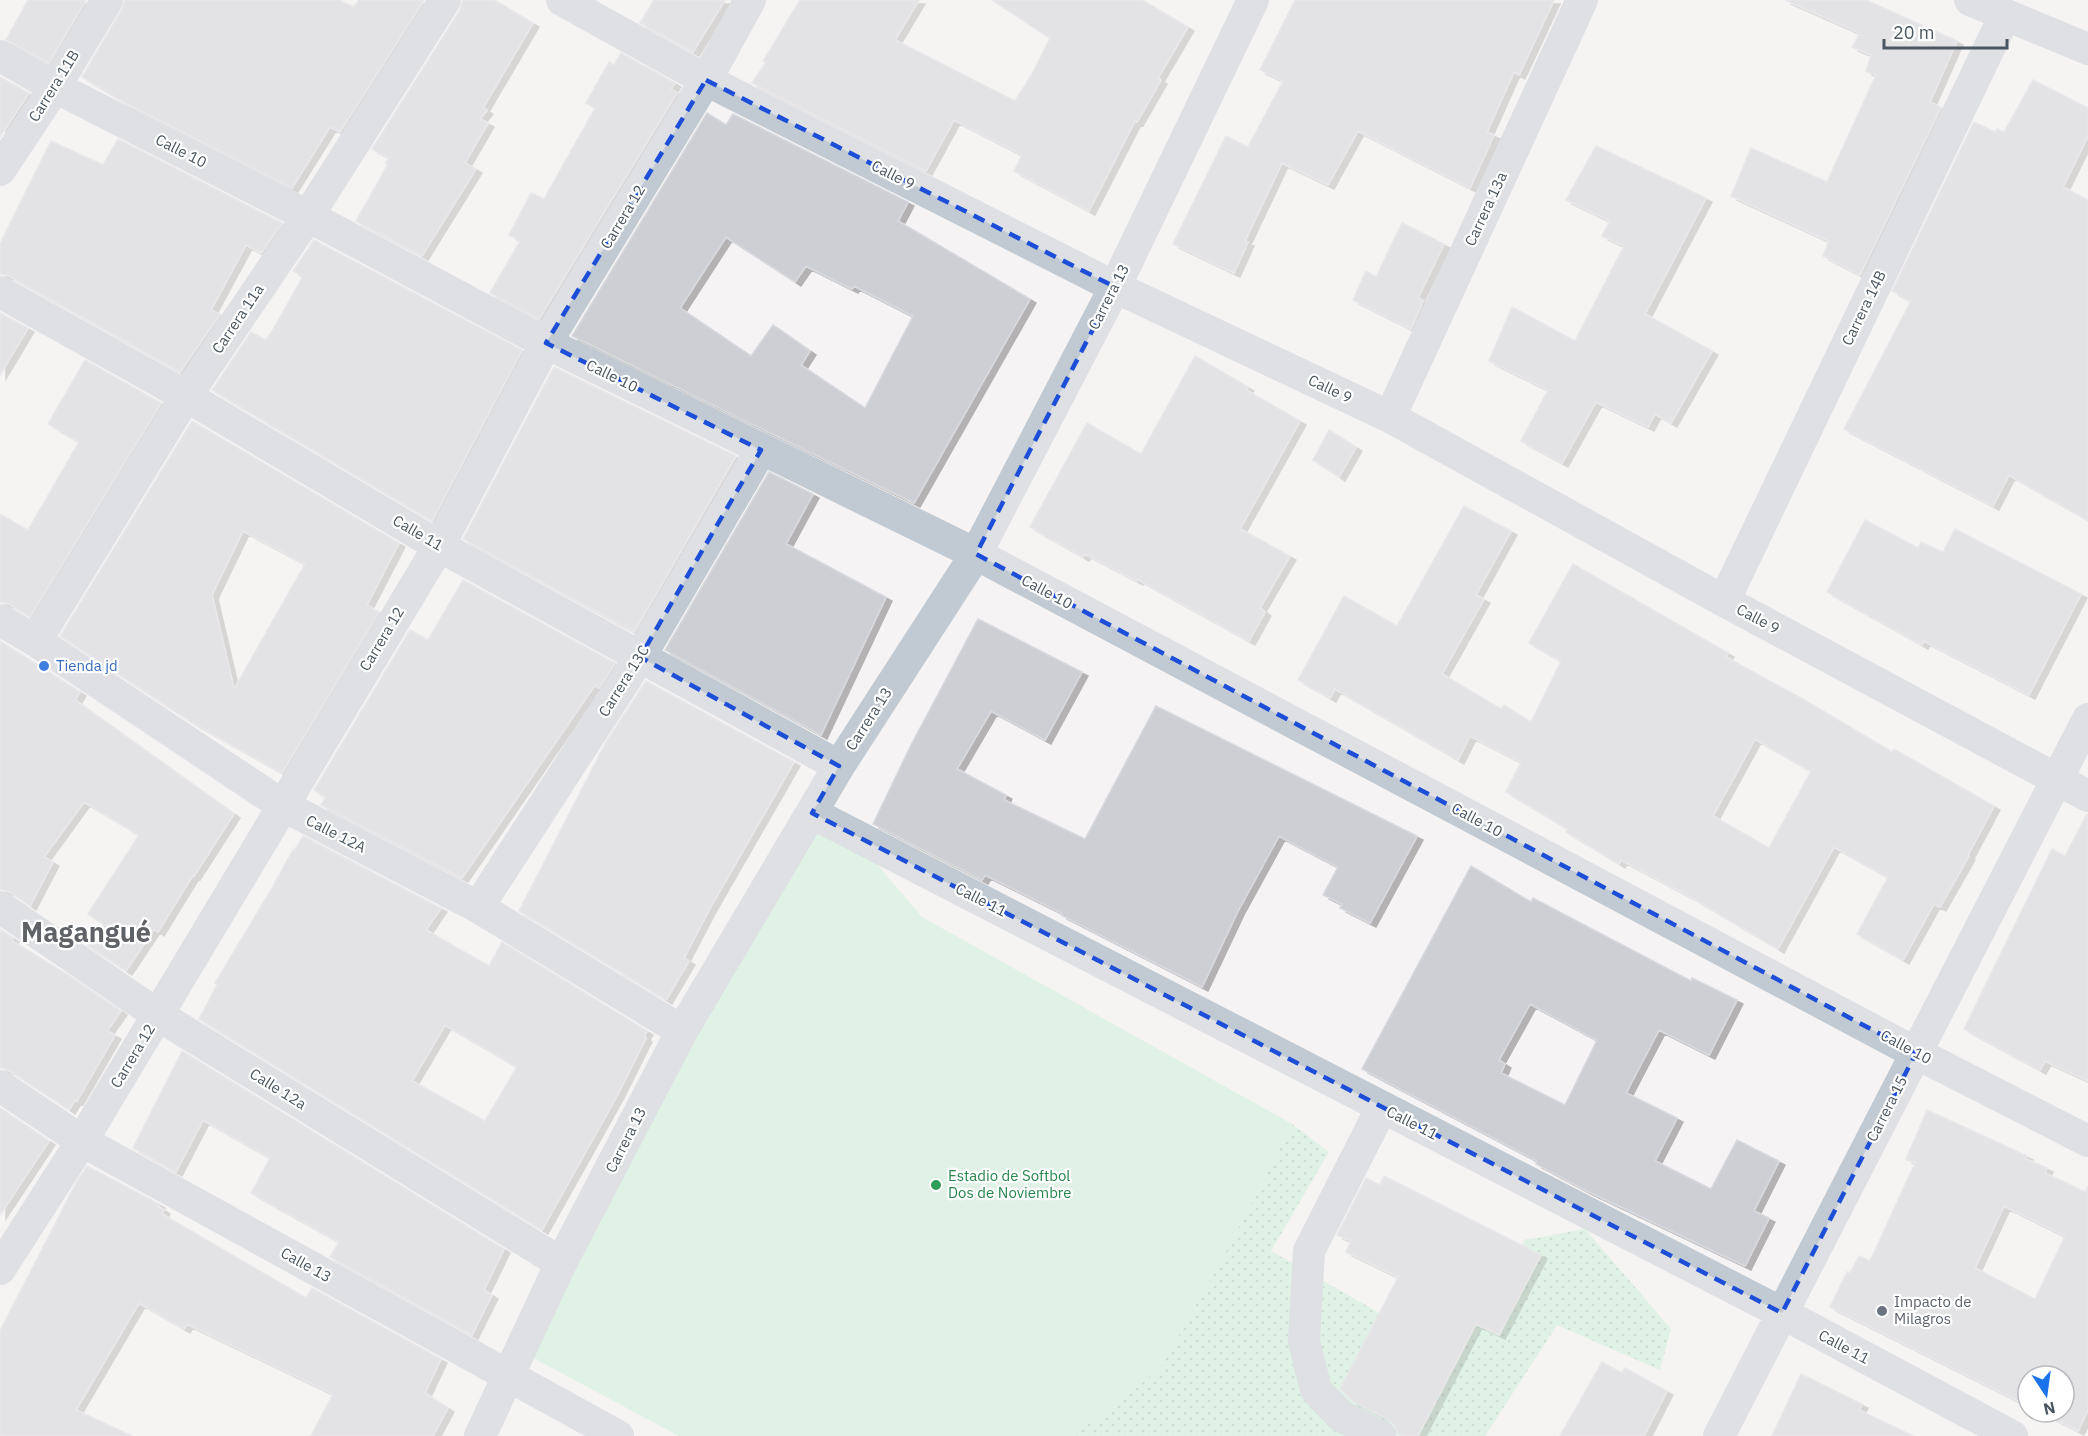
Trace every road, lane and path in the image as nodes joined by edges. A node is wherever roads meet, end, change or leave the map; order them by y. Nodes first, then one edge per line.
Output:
1 (107, 0) edge
2 (445, 0) edge
3 (562, 0) edge
4 (750, 0) edge
5 (1582, 0) edge
6 (1970, 0) edge
7 (1247, 2) edge
8 (2005, 15) junction
9 (2088, 50) edge
10 (0, 56) edge
11 (706, 80) junction
12 (55, 87) junction
13 (0, 170) edge
14 (308, 216) junction
15 (1115, 287) junction
16 (0, 292) edge
17 (546, 343) junction
18 (186, 396) junction
19 (1390, 417) junction
20 (761, 450) junction
21 (439, 546) junction
22 (976, 554) junction
23 (1724, 601) junction
24 (0, 620) edge
25 (36, 641) junction
26 (640, 657) junction
27 (2088, 719) edge
28 (839, 766) junction
29 (2056, 780) junction
30 (2088, 796) edge
31 (282, 805) junction
32 (812, 813) junction
33 (0, 907) edge
34 (478, 907) junction
35 (158, 1015) junction
36 (682, 1031) junction
37 (1916, 1053) junction
38 (0, 1086) edge
39 (1382, 1107) junction
40 (2088, 1141) edge
41 (82, 1142) junction
42 (561, 1263) junction
43 (0, 1269) edge
44 (1782, 1314) junction
45 (508, 1376) junction
46 (480, 1436) edge
47 (618, 1436) edge
48 (1380, 1436) edge
49 (1719, 1436) edge
50 (2012, 1436) edge

1 - 12 street, Carrera 11B
2 - 14 street, Carrera 11a
3 - 11 street, Calle 9
4 - 11 street, Carrera 12
5 - 19 street, Carrera 13a
6 - 8 street
7 - 15 street, Carrera 13
8 - 9 street
8 - 23 street, Carrera 14B
10 - 12 street, Calle 10
11 - 15 street, Calle 9
11 - 17 street, Carrera 12
12 - 13 street, Carrera 11B
12 - 14 street, Calle 10
14 - 17 street, Calle 10
14 - 18 street, Carrera 11a
15 - 19 street, Calle 9
15 - 22 street, Carrera 13
16 - 18 street, Calle 11
17 - 20 street, Calle 10
17 - 21 street, Carrera 12
18 - 21 street, Calle 11
18 - 25 street, Carrera 11a
19 - 23 street, Calle 9
20 - 22 street, Calle 10
20 - 26 street, Carrera 13C
21 - 26 street, Calle 11
21 - 31 street, Carrera 12
22 - 28 street, Carrera 13
22 - 37 street, Calle 10
23 - 29 street, Calle 9
24 - 25 street, Calle 12A
25 - 31 street, Calle 12A
26 - 28 street, Calle 11
26 - 34 street, Carrera 13C
27 - 29 street, Carrera 15
28 - 32 street, Carrera 13
29 - 30 street, Calle 9
29 - 37 street, Carrera 15
31 - 34 street, Calle 12A
31 - 35 street, Carrera 12
32 - 36 street, Carrera 13
32 - 39 street, Calle 11
33 - 35 street, Calle 12a
34 - 36 street, Calle 12A
35 - 41 street, Carrera 12
35 - 42 street, Calle 12a
36 - 42 street, Carrera 13
37 - 40 street, Calle 10
37 - 44 street, Carrera 15
38 - 41 street, Calle 13
39 - 44 street, Calle 11
39 - 48 street
41 - 43 street, Carrera 12
41 - 45 street, Calle 13
42 - 45 street, Carrera 13
44 - 49 street, Carrera 15
44 - 50 street, Calle 11
45 - 46 street, Carrera 13
45 - 47 street, Calle 13

